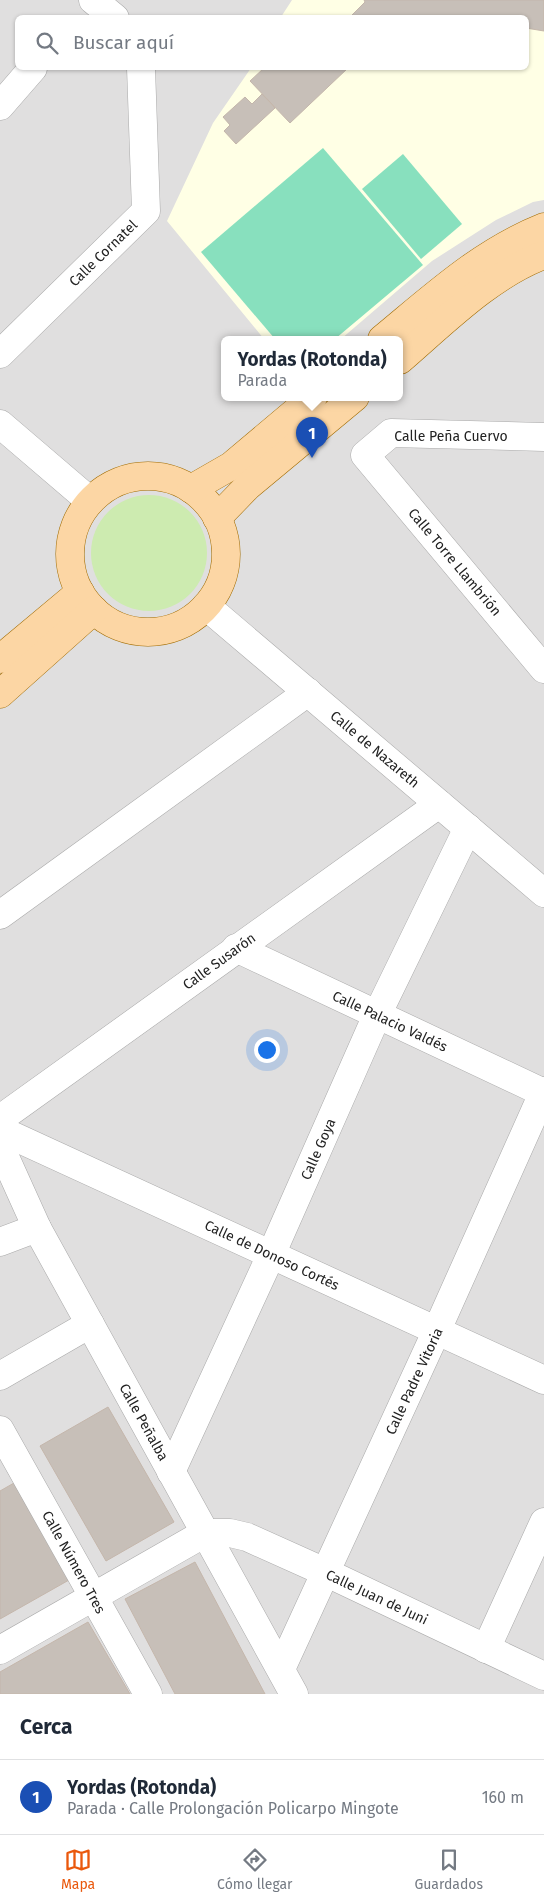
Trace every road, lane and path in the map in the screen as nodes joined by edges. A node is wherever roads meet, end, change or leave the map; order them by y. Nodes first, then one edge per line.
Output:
1 (92, 0) edge
2 (79, 15) edge
3 (111, 15) edge
4 (31, 70) edge
5 (141, 70) edge
6 (0, 106) edge
7 (544, 227) edge
8 (544, 255) edge
9 (386, 336) edge
10 (0, 354) edge
11 (403, 357) edge
12 (308, 401) edge
13 (350, 401) edge
14 (0, 424) edge
15 (544, 438) edge
16 (365, 456) joint
17 (191, 489) junction
18 (90, 502) junction
19 (217, 518) junction
20 (87, 601) junction
21 (206, 606) junction
22 (0, 659) edge
23 (544, 669) edge
24 (308, 692) junction
25 (0, 694) edge
26 (439, 804) junction
27 (468, 828) junction
28 (544, 893) edge
29 (0, 915) edge
30 (236, 948) junction
31 (377, 1015) junction
32 (544, 1092) edge
33 (0, 1119) edge
34 (0, 1130) edge
35 (0, 1146) edge
36 (36, 1228) junction
37 (0, 1242) edge
38 (271, 1254) junction
39 (90, 1324) junction
40 (437, 1330) junction
41 (0, 1376) edge
42 (544, 1380) edge
43 (0, 1430) edge
44 (171, 1472) junction
45 (544, 1522) edge
46 (205, 1533) junction
47 (326, 1572) junction
48 (94, 1596) junction
49 (486, 1649) junction
50 (0, 1650) edge
51 (280, 1669) junction
52 (544, 1676) edge
53 (148, 1694) edge
54 (294, 1694) edge

1 - 2 street
1 - 3 street
4 - 6 street
5 - 10 street, Calle Cornatel
7 - 9 main road
8 - 11 main road
12 - 17 main road
13 - 19 main road
14 - 18 street
15 - 16 street, Calle Peña Cuervo
16 - 23 street, Calle Torre Llambrión
17 - 18 main road
17 - 19 main road
18 - 20 main road
19 - 21 main road
20 - 21 main road
20 - 22 main road
20 - 25 main road
21 - 24 street, Calle de Nazareth
24 - 26 street, Calle de Nazareth
24 - 29 street
26 - 27 street, Calle de Nazareth
26 - 30 street, Calle Susarón
27 - 28 street, Calle de Nazareth
27 - 31 street, Calle Goya
30 - 31 street, Calle Palacio Valdés
30 - 33 street, Calle Susarón
31 - 32 street, Calle Palacio Valdés
31 - 38 street, Calle Goya
32 - 40 street, Calle Padre Vitoria
34 - 38 street, Calle de Donoso Cortés
35 - 36 street, Calle Peñalba
36 - 37 street
36 - 39 street, Calle Peñalba
38 - 40 street, Calle de Donoso Cortés
38 - 44 street, Calle Goya
39 - 41 street
39 - 44 street, Calle Peñalba
40 - 42 street, Calle de Donoso Cortés
40 - 47 street, Calle Padre Vitoria
43 - 48 street, Calle Número Tres
44 - 46 street, Calle Peñalba
45 - 49 street
46 - 47 street, Calle Juan de Juni
46 - 48 street
46 - 51 street, Calle Peñalba
47 - 49 street, Calle Juan de Juni
47 - 51 street, Calle Padre Vitoria
48 - 50 street
48 - 53 street, Calle Número Tres
49 - 52 street, Calle Juan de Juni
51 - 54 street, Calle Peñalba

